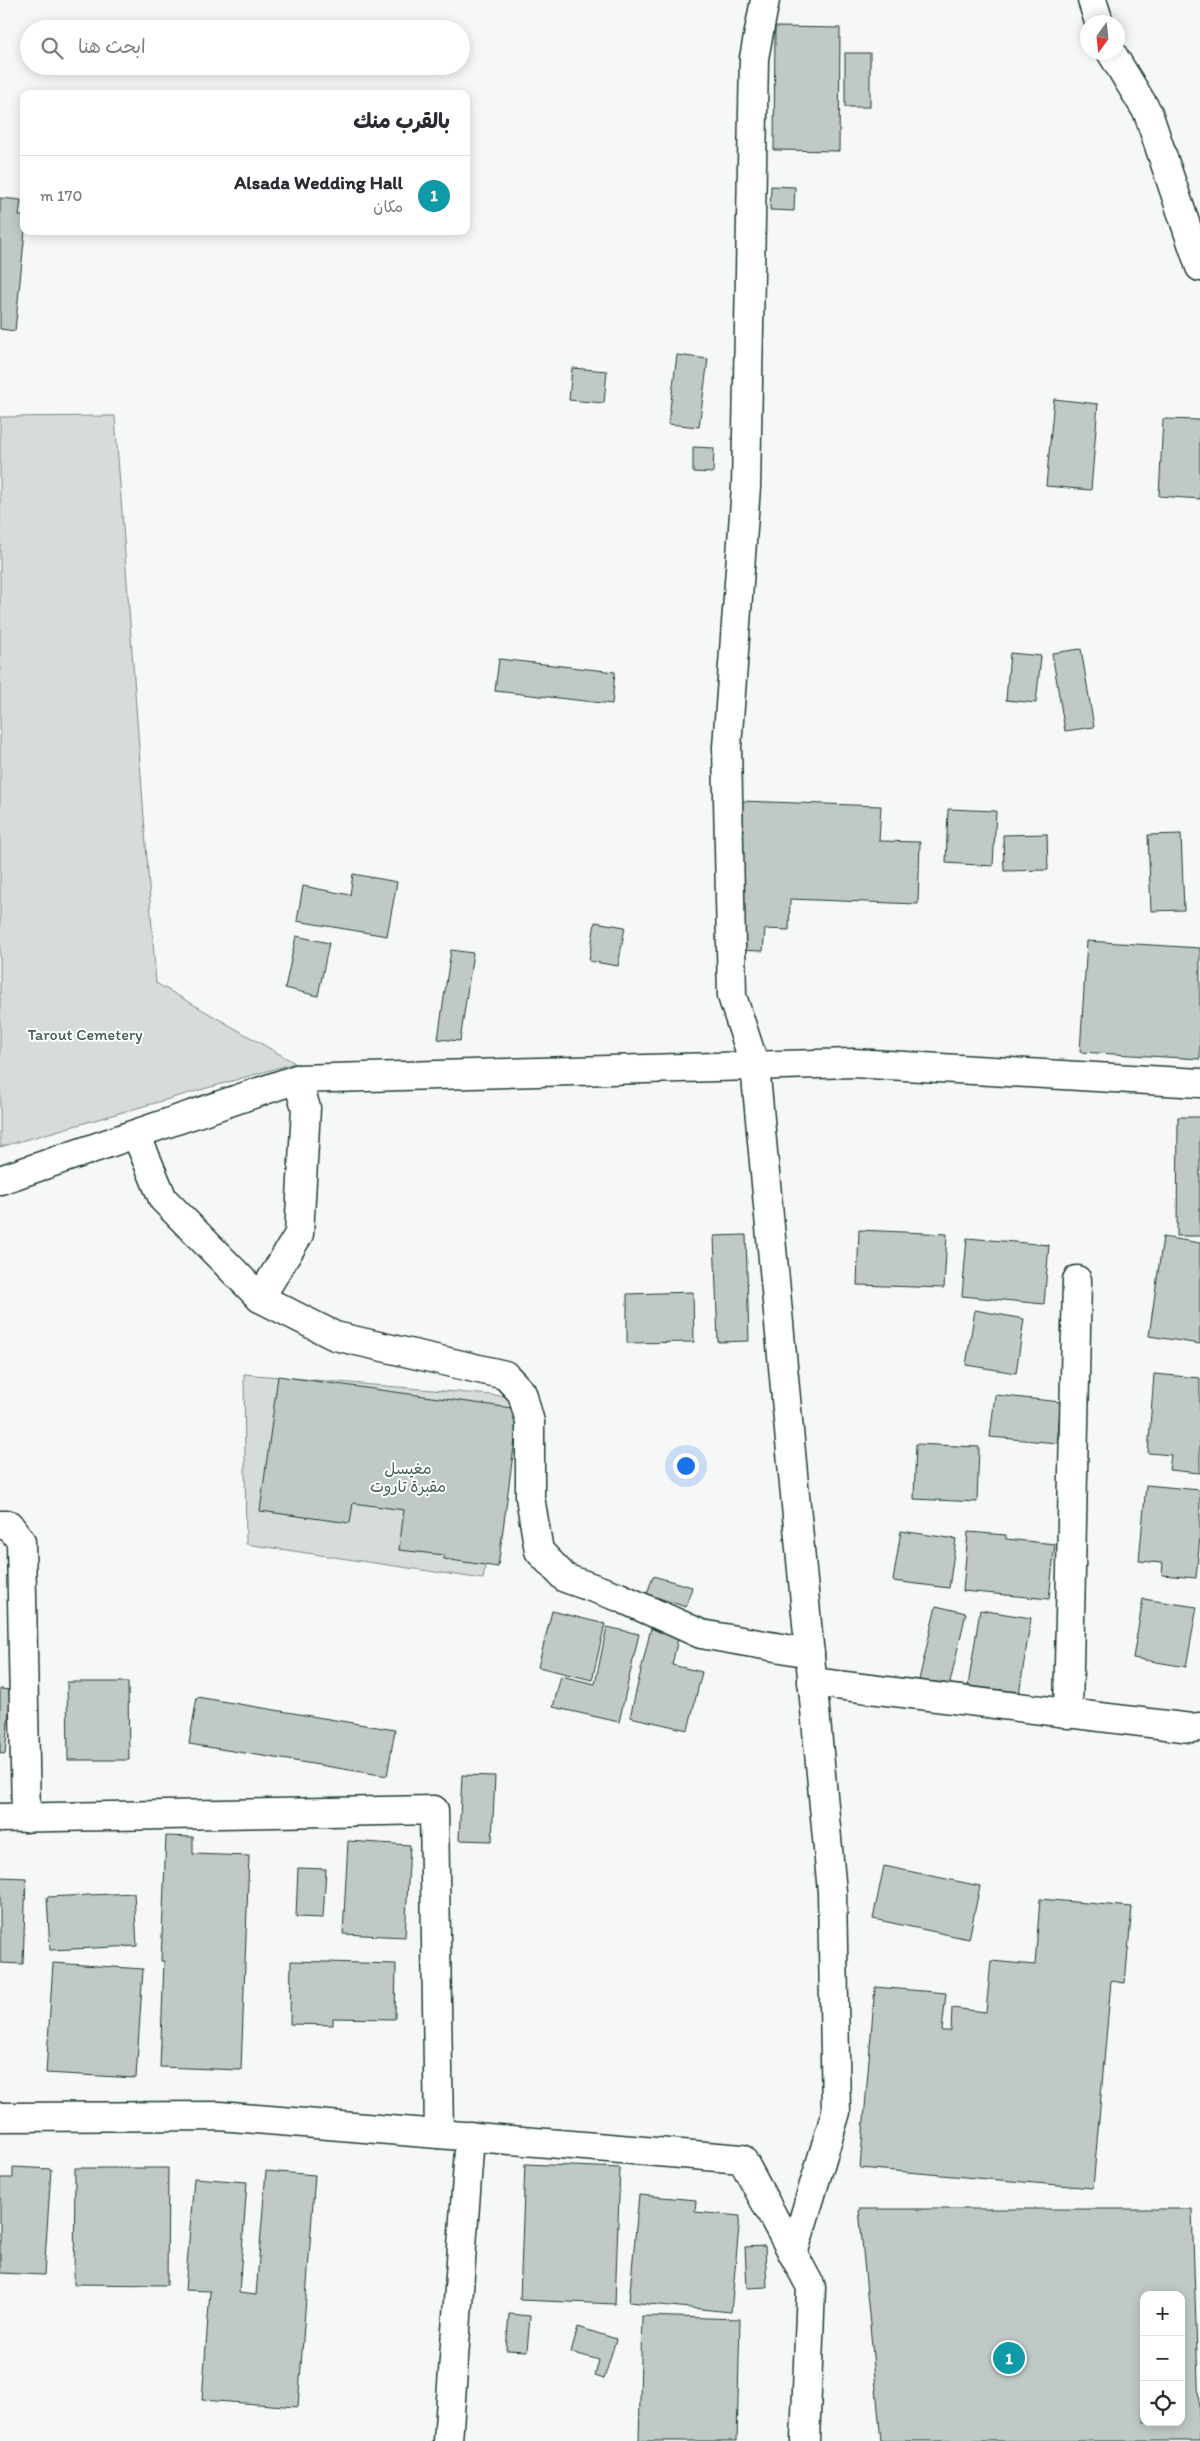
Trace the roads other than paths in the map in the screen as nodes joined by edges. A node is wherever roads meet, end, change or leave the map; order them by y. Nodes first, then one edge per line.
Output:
1 (765, 0) edge
2 (1092, 0) edge
3 (1097, 15) edge
4 (1116, 60) edge
5 (1200, 267) edge
6 (755, 1066) junction
7 (297, 1079) junction
8 (1200, 1083) edge
9 (136, 1134) junction
10 (0, 1180) edge
11 (1077, 1280) dead end
12 (260, 1298) junction
13 (0, 1525) edge
14 (810, 1653) junction
15 (812, 1682) junction
16 (1068, 1714) junction
17 (1200, 1727) edge
18 (13, 1818) edge
19 (0, 2117) edge
20 (439, 2134) junction
21 (470, 2136) junction
22 (793, 2254) junction
23 (448, 2441) edge
24 (805, 2441) edge

1 - 6 street
2 - 3 street
4 - 5 street
6 - 7 street
6 - 8 street
6 - 14 street
7 - 9 street
7 - 12 street
9 - 10 street
9 - 12 street
11 - 16 street
12 - 14 street
13 - 18 street
14 - 15 street
15 - 16 street
15 - 22 street
16 - 17 street
18 - 20 street
19 - 20 street
20 - 21 street
21 - 22 street
21 - 23 street
22 - 24 street

